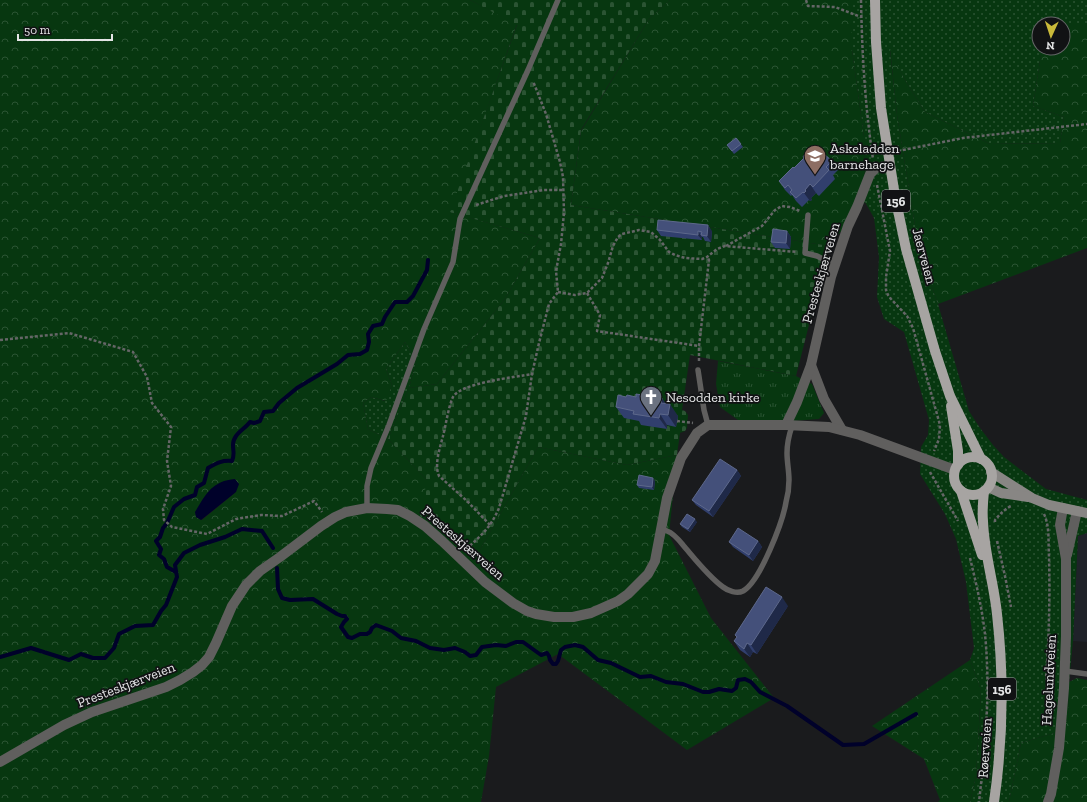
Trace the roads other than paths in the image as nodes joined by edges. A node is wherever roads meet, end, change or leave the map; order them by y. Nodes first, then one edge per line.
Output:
1 (558, 0) edge
2 (875, 0) edge
3 (875, 169) road end
4 (808, 215) road end
5 (835, 265) junction
6 (810, 365) junction
7 (698, 370) road end
8 (950, 396) junction
9 (708, 425) junction
10 (789, 426) junction
11 (842, 430) junction
12 (981, 459) junction
13 (956, 467) junction
14 (991, 472) junction
15 (986, 489) junction
16 (961, 491) junction
17 (1032, 498) junction
18 (367, 508) junction
19 (1063, 508) junction
20 (1082, 512) edge
21 (661, 529) junction
22 (1066, 559) junction
23 (990, 577) junction
24 (1065, 671) junction
25 (1087, 674) edge
26 (0, 762) edge
27 (994, 802) edge
28 (1048, 802) edge

1 - 18 lane
2 - 8 main road, Jaerveien / 156
3 - 5 street, Presteskjærveien
4 - 5 lane
5 - 6 street, Presteskjærveien
6 - 10 street, Presteskjærveien
6 - 11 street
7 - 9 lane
8 - 12 main road, Jaerveien / 156
8 - 13 main road, Jaerveien / 156
9 - 10 street
9 - 21 street, Presteskjærveien
10 - 11 street
10 - 21 lane
11 - 13 street
12 - 13 main road
12 - 14 main road, 156
13 - 16 main road, 156
14 - 15 main road, 156
14 - 17 main road
15 - 16 main road
15 - 17 main road
15 - 23 main road, Røerveien / 156
16 - 23 main road, Røerveien / 156
17 - 19 main road
18 - 21 street, Presteskjærveien
18 - 26 street, Presteskjærveien
19 - 20 main road
19 - 22 street, Hagelundveien
20 - 22 street, Hagelundveien
22 - 24 street, Hagelundveien
23 - 27 main road, Røerveien / 156
24 - 25 lane
24 - 28 street, Hagelundveien

